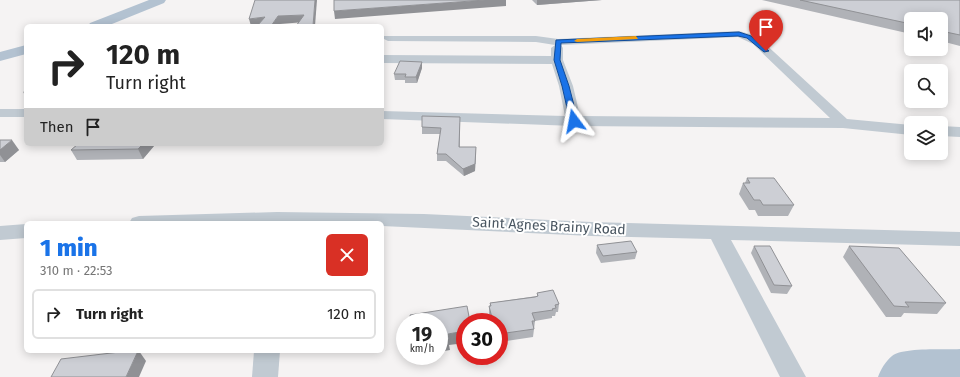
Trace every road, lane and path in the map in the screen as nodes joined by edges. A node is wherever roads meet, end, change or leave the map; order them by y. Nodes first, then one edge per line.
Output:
1 (160, 0) edge
2 (100, 24) edge
3 (388, 38) dead end
4 (558, 42) junction
5 (24, 50) edge
6 (13, 55) edge
7 (384, 59) edge
8 (557, 60) junction
9 (0, 113) edge
10 (24, 113) edge
11 (384, 115) edge
12 (574, 121) junction
13 (843, 123) junction
14 (904, 129) edge
15 (948, 131) edge
16 (960, 132) edge
17 (277, 220) edge
18 (231, 221) edge
19 (24, 231) edge
20 (717, 232) junction
21 (0, 233) edge
22 (960, 239) edge
23 (268, 353) edge
24 (960, 363) edge
25 (265, 377) edge
26 (792, 377) edge
27 (894, 377) edge

1 - 2 main road
3 - 4 street
4 - 8 street
4 - 13 street
5 - 6 main road
7 - 8 street
8 - 12 street
9 - 10 street
11 - 12 street
12 - 13 street
13 - 14 street
15 - 16 street
17 - 18 street, Saint Agnes Brainy Road
17 - 20 street, Saint Agnes Brainy Road
19 - 21 street
20 - 22 street, Saint Agnes Brainy Road
20 - 26 street
23 - 25 street
24 - 27 main road

